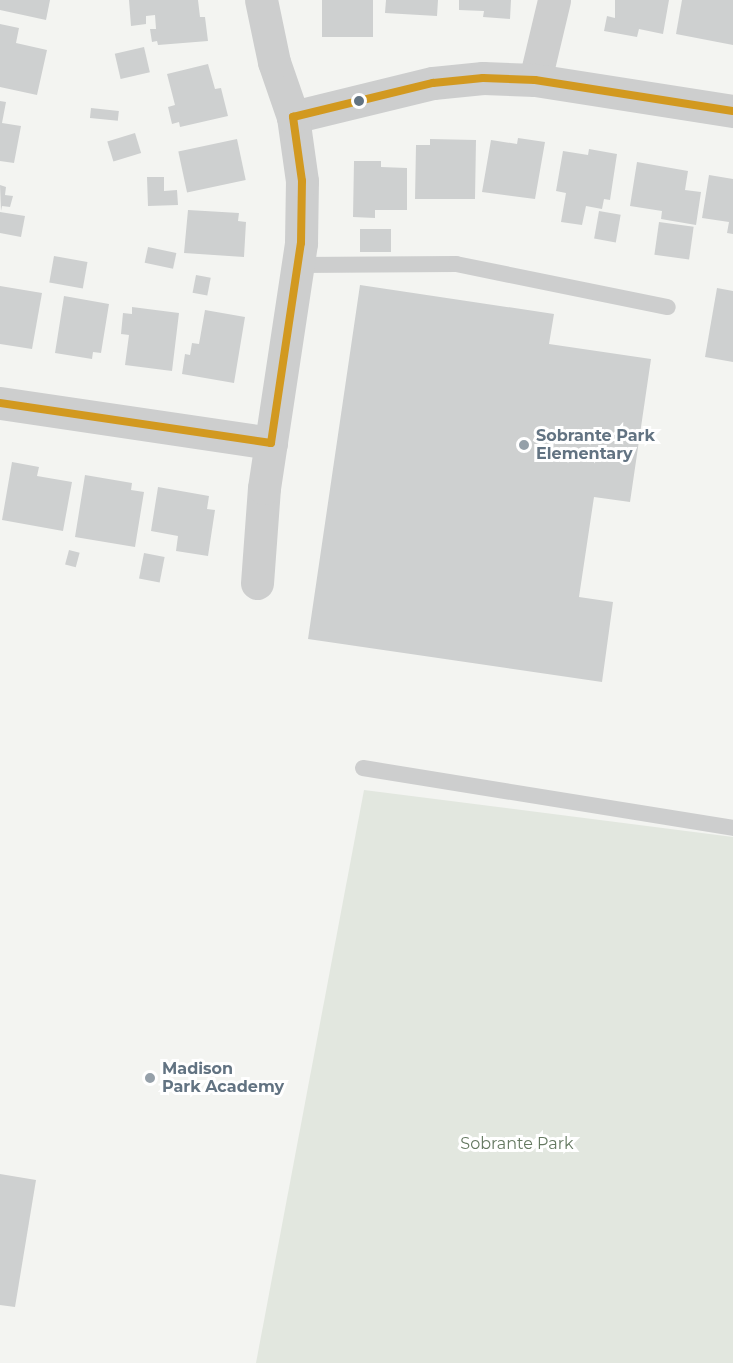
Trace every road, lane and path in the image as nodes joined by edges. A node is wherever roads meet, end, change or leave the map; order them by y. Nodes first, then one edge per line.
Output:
1 (261, 0) edge
2 (554, 0) edge
3 (535, 80) junction
4 (733, 111) edge
5 (293, 117) junction
6 (298, 265) junction
7 (668, 307) dead end
8 (0, 403) edge
9 (271, 443) junction
10 (256, 583) dead end
11 (363, 768) dead end
12 (733, 828) edge

1 - 5 street
2 - 3 street
3 - 4 street
3 - 5 street
5 - 6 street
6 - 7 lane
6 - 9 street
8 - 9 street
9 - 10 street
11 - 12 lane

